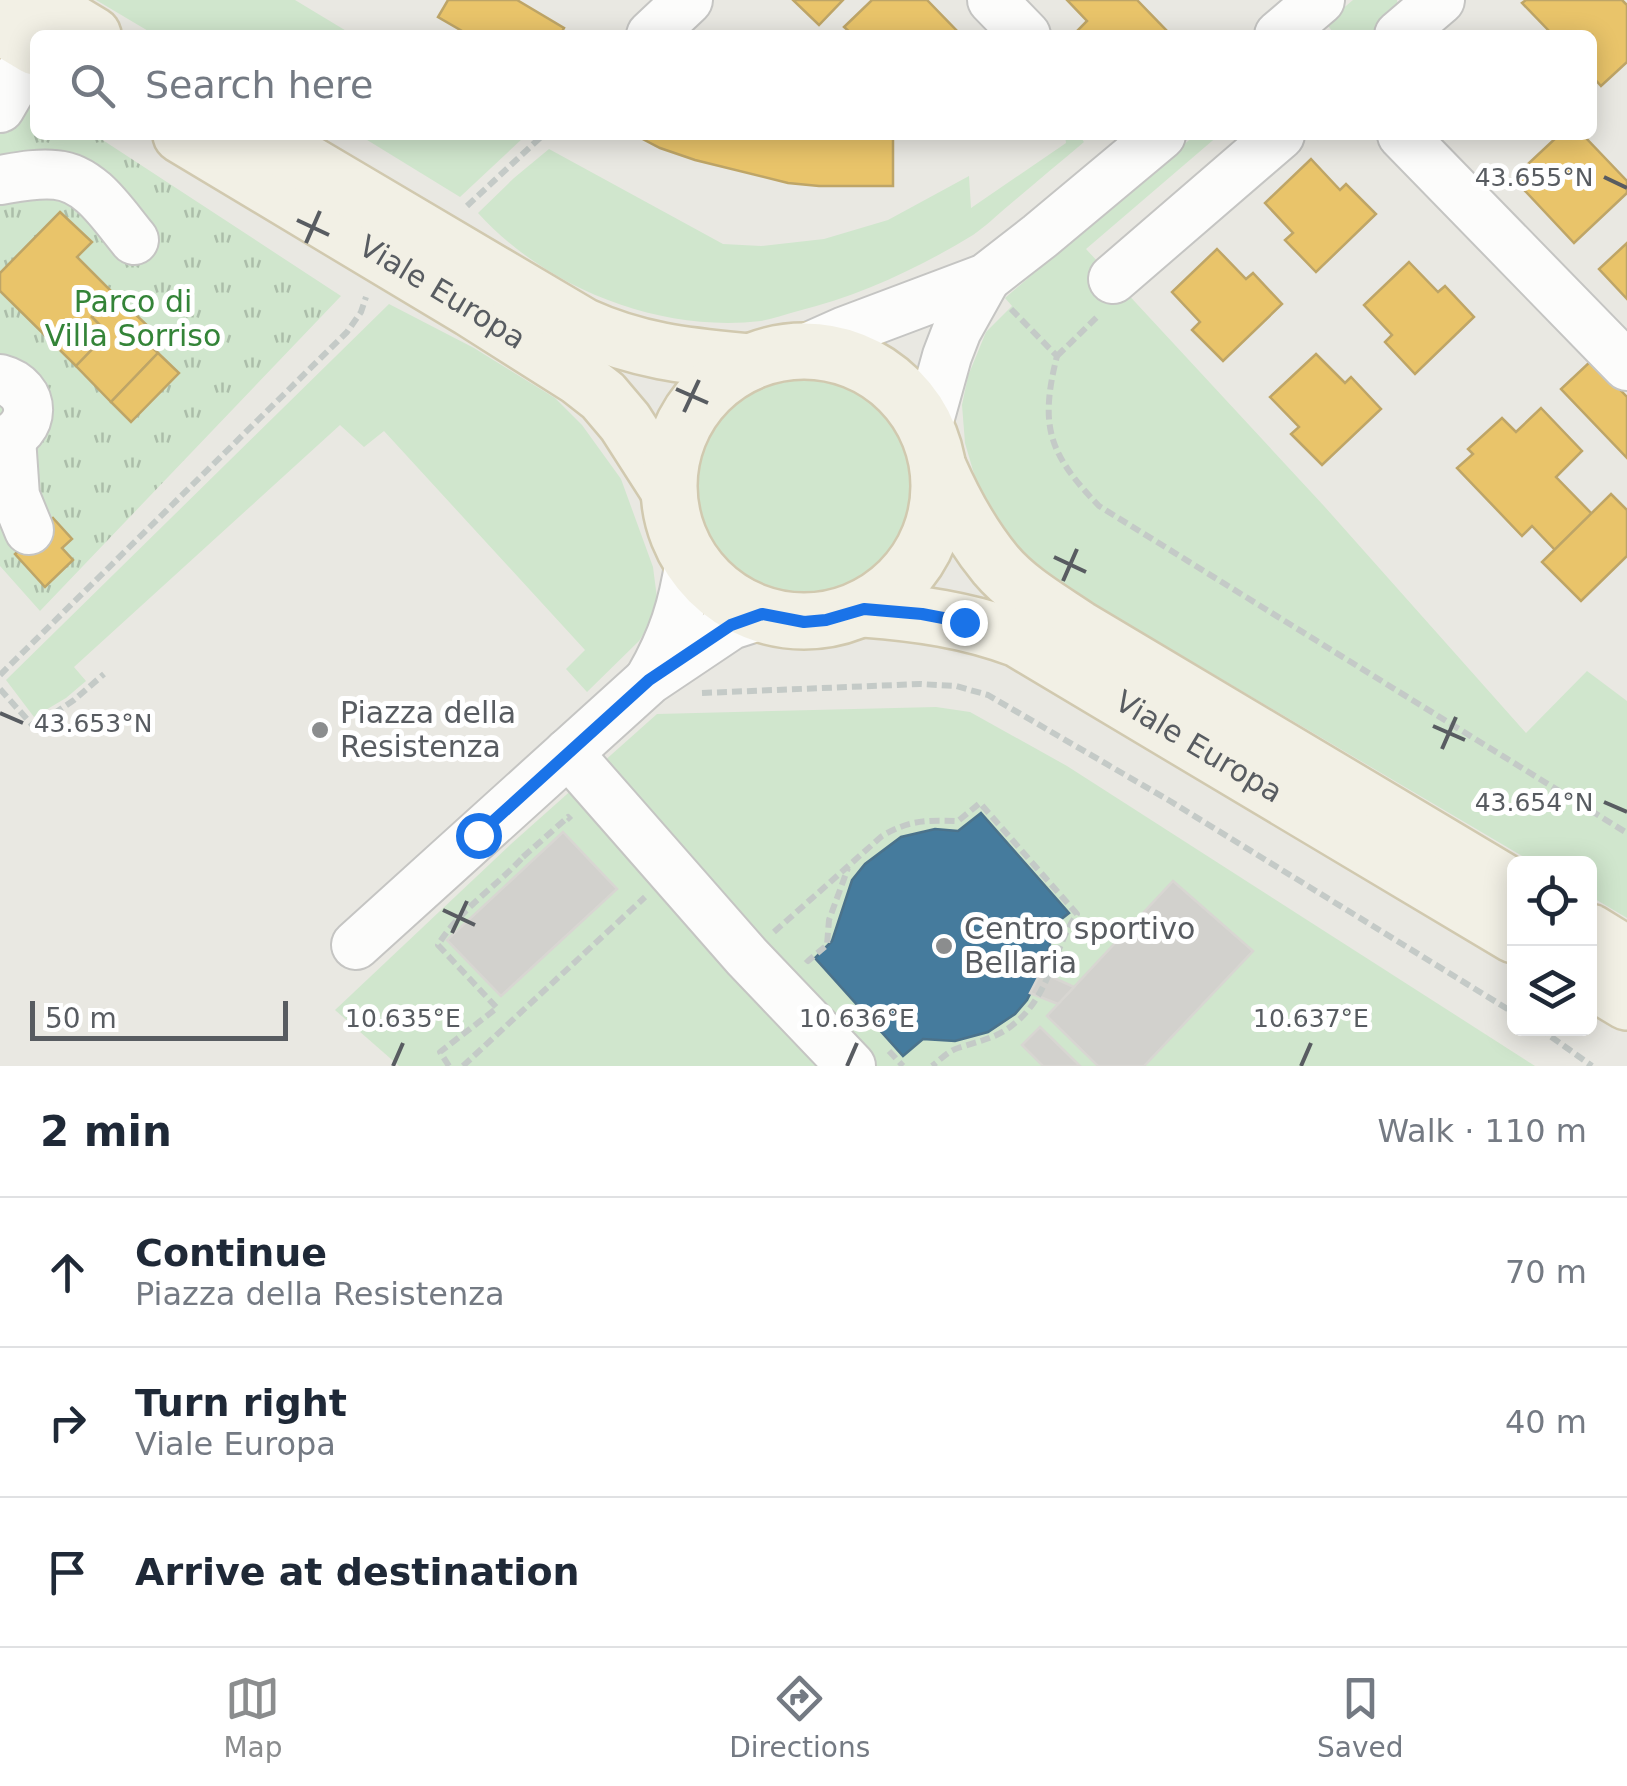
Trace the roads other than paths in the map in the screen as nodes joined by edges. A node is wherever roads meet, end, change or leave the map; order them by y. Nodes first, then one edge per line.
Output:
1 (34, 0) edge
2 (688, 0) edge
3 (992, 0) edge
4 (1440, 0) edge
5 (0, 26) edge
6 (85, 30) edge
7 (656, 30) edge
8 (1021, 30) edge
9 (1405, 30) edge
10 (30, 44) edge
11 (30, 56) edge
12 (0, 108) edge
13 (189, 140) edge
14 (268, 140) edge
15 (1274, 140) edge
16 (1407, 140) edge
17 (1142, 141) edge
18 (0, 180) edge
19 (134, 240) dead end
20 (986, 278) junction
21 (1113, 279) dead end
22 (775, 356) junction
23 (1627, 366) edge
24 (6, 389) edge
25 (933, 449) junction
26 (668, 489) junction
27 (28, 530) dead end
28 (690, 560) junction
29 (864, 609) junction
30 (762, 614) junction
31 (640, 688) junction
32 (568, 753) junction
33 (1507, 884) edge
34 (1507, 931) edge
35 (1597, 936) edge
36 (356, 945) dead end
37 (1627, 954) edge
38 (1597, 984) edge
39 (1627, 1002) edge
40 (851, 1066) edge

1 - 6 main road
2 - 7 street
3 - 8 street
4 - 9 street
5 - 10 main road
11 - 12 street
13 - 26 main road, Viale Europa
14 - 22 main road, Viale Europa
15 - 21 street
16 - 23 street
17 - 20 street
18 - 19 street
20 - 22 street
20 - 25 street
22 - 25 main road, Viale Europa
22 - 26 main road, Viale Europa
24 - 27 street
25 - 29 main road, Viale Europa
25 - 33 main road, Viale Europa
26 - 28 main road, Viale Europa
28 - 30 main road, Viale Europa
28 - 31 street
29 - 30 main road, Viale Europa
29 - 34 main road, Viale Europa
30 - 31 street
31 - 32 street
32 - 36 street
32 - 40 street
35 - 37 main road
38 - 39 main road

